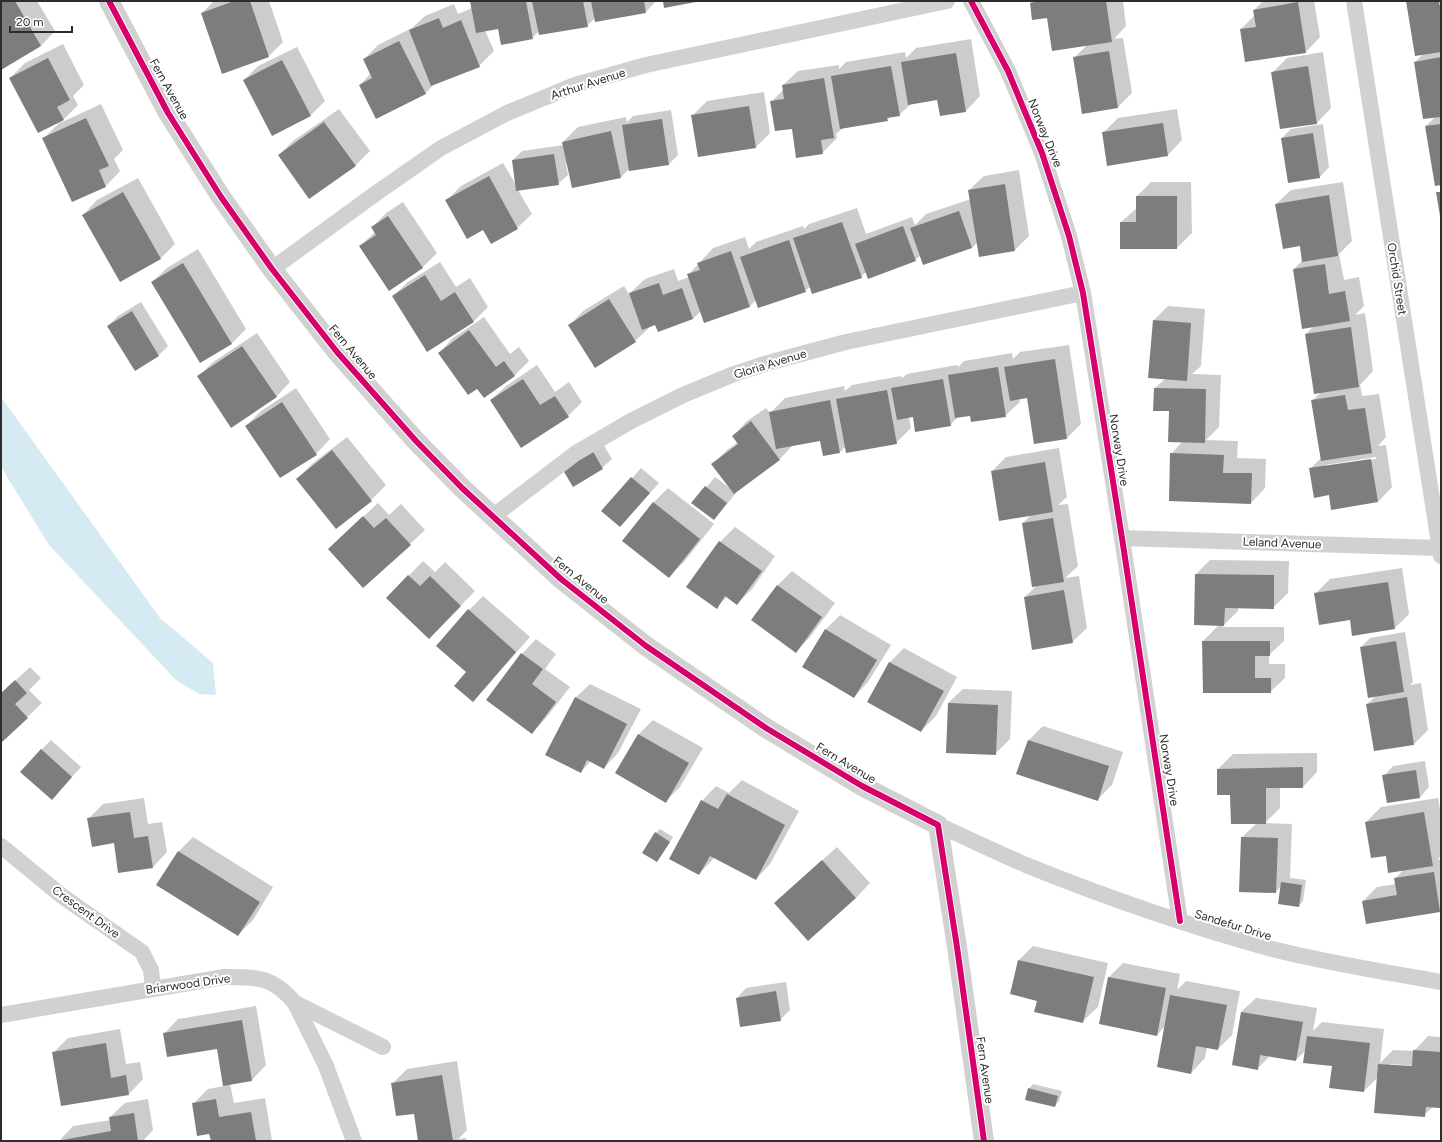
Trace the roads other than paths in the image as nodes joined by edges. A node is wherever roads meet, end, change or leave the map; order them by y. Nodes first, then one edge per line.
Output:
1 (109, 1) edge
2 (947, 1) edge
3 (971, 1) edge
4 (1354, 1) edge
5 (272, 268) junction
6 (1083, 293) junction
7 (492, 517) junction
8 (1122, 538) junction
9 (1441, 551) edge
10 (938, 825) junction
11 (1, 846) edge
12 (1180, 921) junction
13 (1441, 982) edge
14 (153, 989) junction
15 (294, 1003) junction
16 (1, 1015) edge
17 (382, 1047) dead end
18 (354, 1141) edge
19 (984, 1141) edge

1 - 5 street, Fern Avenue
2 - 5 street, Arthur Avenue
3 - 6 street, Norway Drive
4 - 9 street, Orchid Street
5 - 7 street, Fern Avenue
6 - 7 street, Gloria Avenue
6 - 8 street, Norway Drive
7 - 10 street, Fern Avenue
8 - 9 street, Leland Avenue
8 - 12 street, Norway Drive
10 - 12 street, Sandefur Drive
10 - 19 street, Fern Avenue
11 - 14 street, Crescent Drive
12 - 13 street, Sandefur Drive
14 - 15 street, Briarwood Drive
14 - 16 street, Briarwood Drive
15 - 17 street, Briarwood Drive
15 - 18 street

